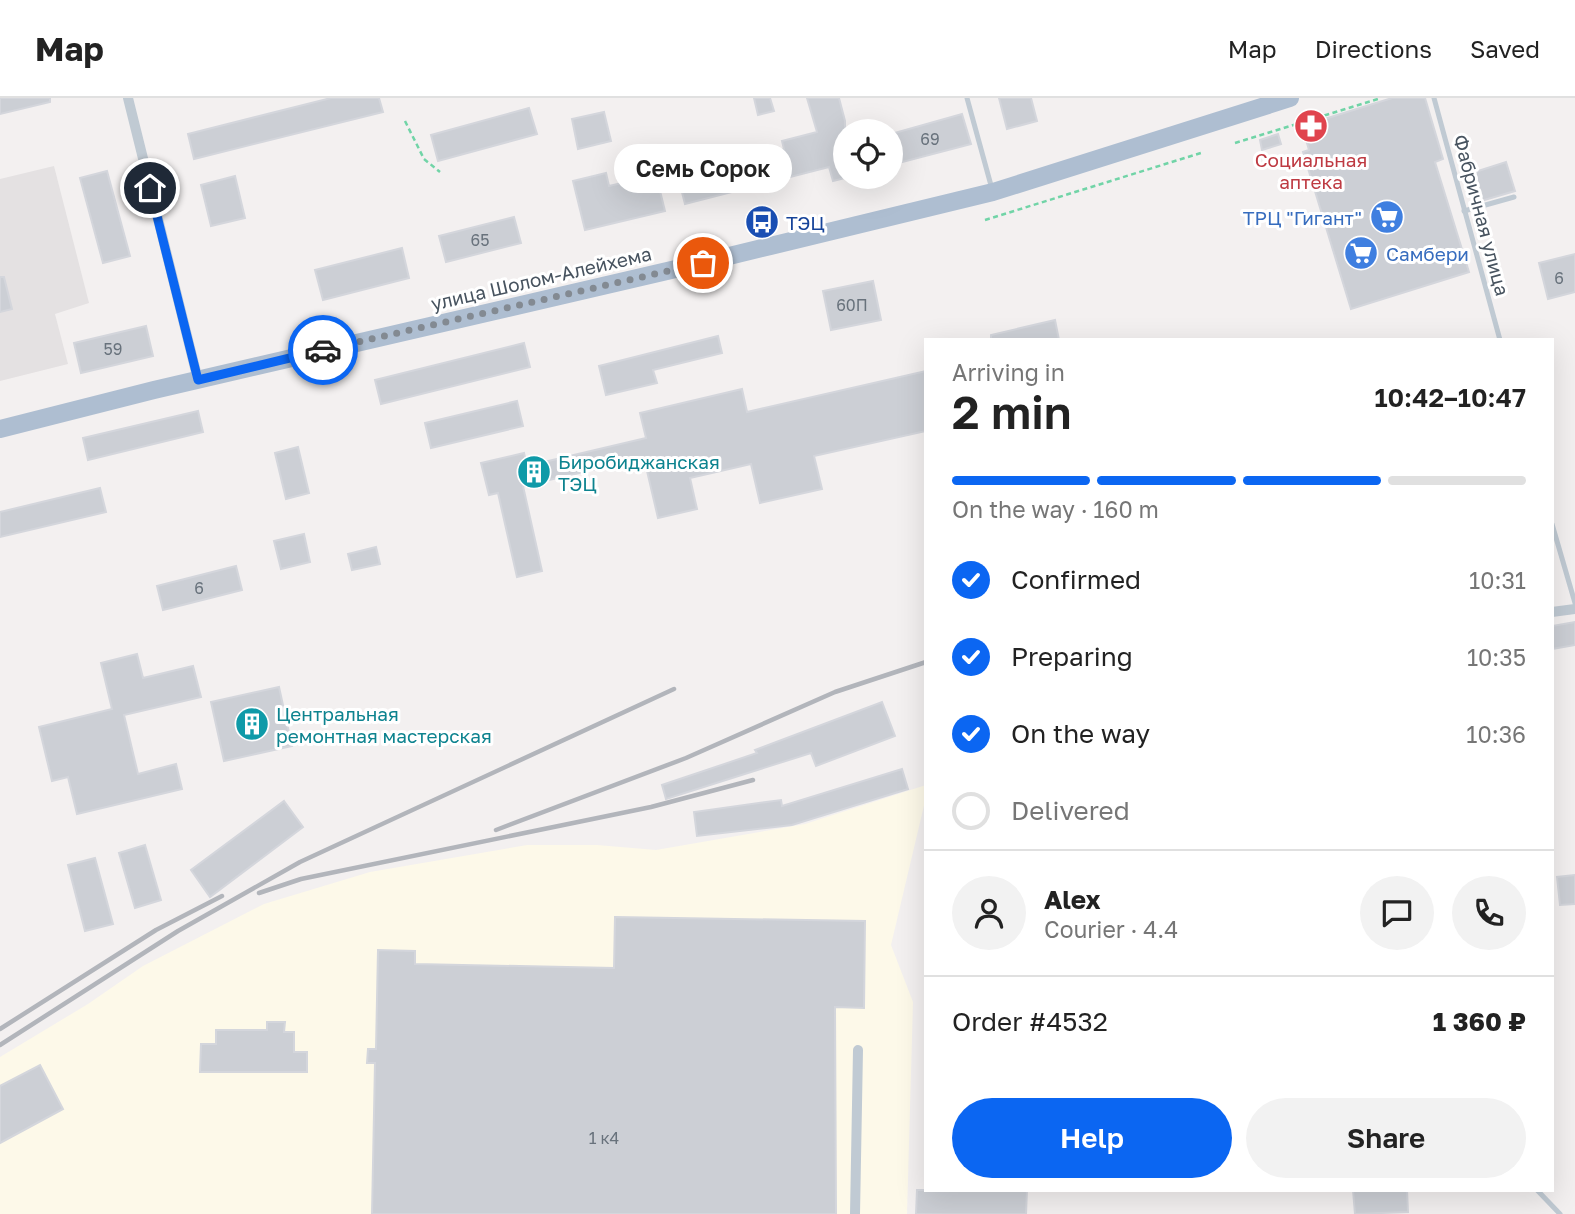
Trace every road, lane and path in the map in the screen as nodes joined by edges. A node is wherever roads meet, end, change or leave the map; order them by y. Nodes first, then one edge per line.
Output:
1 (128, 98) edge
2 (967, 98) edge
3 (1290, 98) edge
4 (1381, 98) edge
5 (1434, 98) edge
6 (405, 121) dead end
7 (1235, 143) dead end
8 (1204, 152) dead end
9 (440, 172) dead end
10 (993, 192) junction
11 (1514, 197) dead end
12 (1464, 211) junction
13 (985, 220) dead end
14 (1499, 338) edge
15 (198, 380) junction
16 (0, 429) edge
17 (1554, 531) edge
18 (1575, 603) edge
19 (1575, 610) edge
20 (1554, 612) edge
21 (858, 1050) dead end
22 (1539, 1192) edge
23 (855, 1214) edge
24 (1560, 1214) edge

1 - 15 street
2 - 10 lane
3 - 10 main road, улица Шолом-Алейхема
4 - 7 path
5 - 12 lane, Фабричная улица
6 - 9 path
8 - 13 path
10 - 15 main road, улица Шолом-Алейхема
11 - 12 lane
12 - 14 lane, Фабричная улица
15 - 16 main road, улица Шолом-Алейхема
17 - 18 lane
19 - 20 street
21 - 23 street
22 - 24 lane

